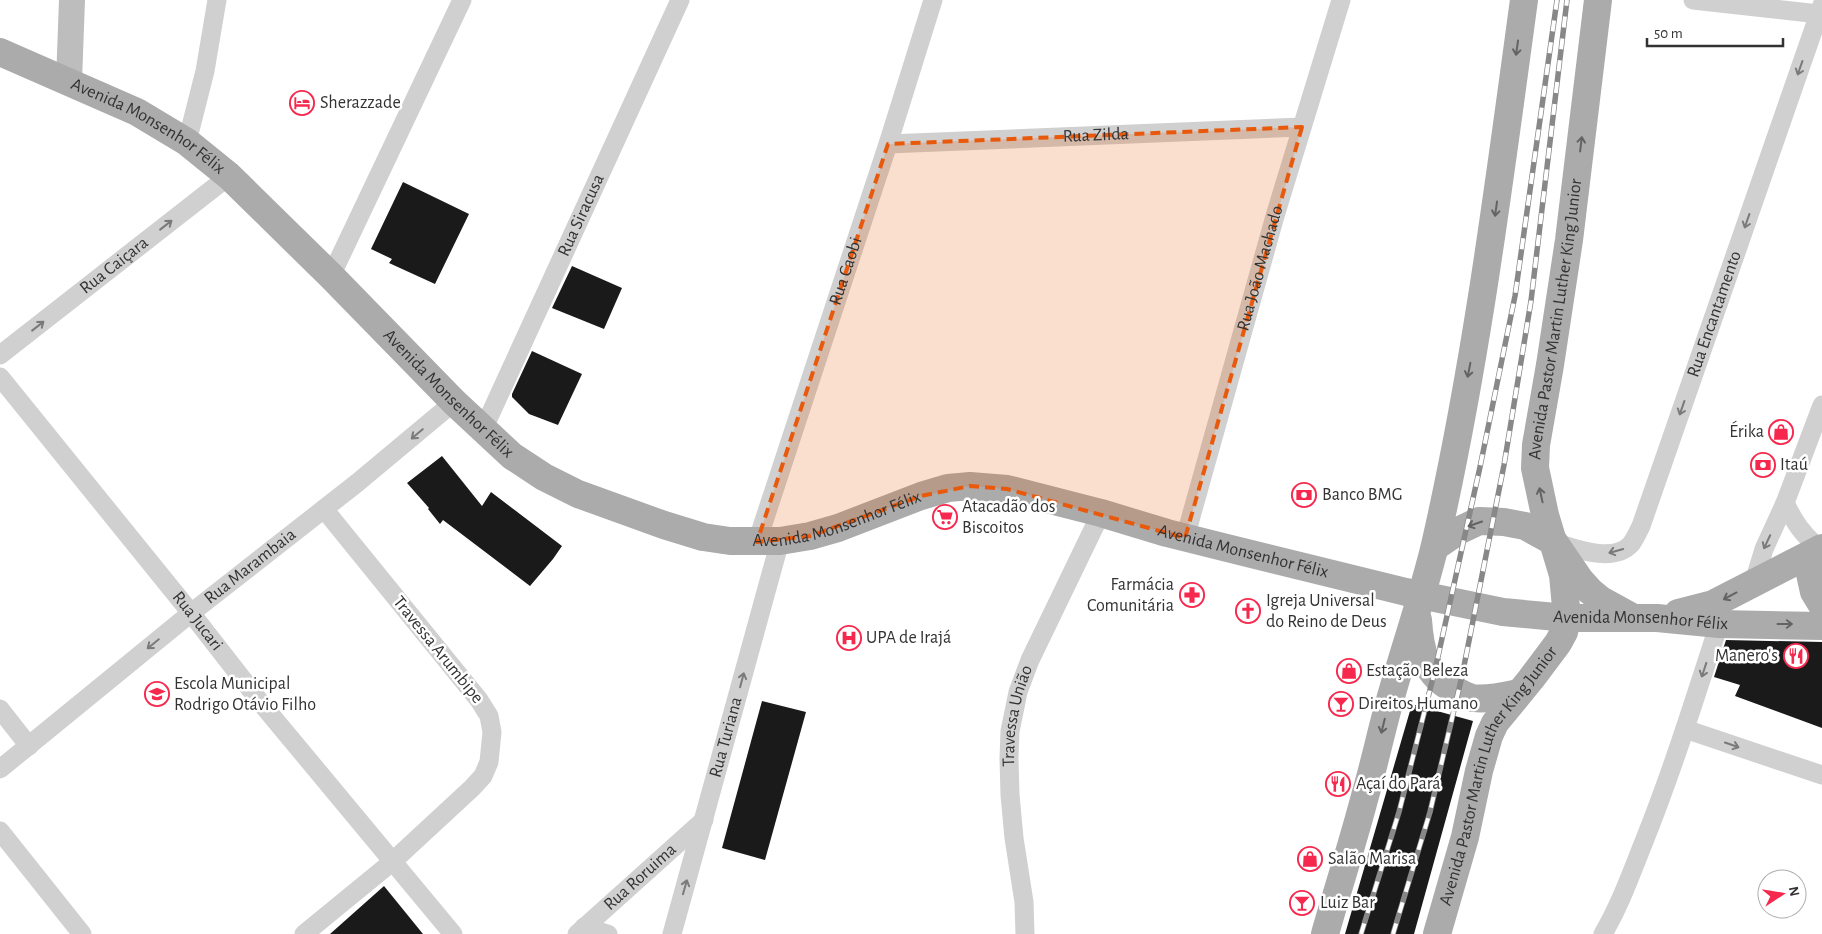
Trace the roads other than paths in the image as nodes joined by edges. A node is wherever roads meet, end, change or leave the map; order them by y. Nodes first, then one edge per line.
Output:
1 (72, 0) edge
2 (217, 0) edge
3 (462, 0) edge
4 (680, 0) edge
5 (933, 0) edge
6 (1341, 0) edge
7 (1524, 0) edge
8 (1598, 0) edge
9 (1693, 0) edge
10 (1820, 10) edge
11 (0, 52) edge
12 (69, 81) junction
13 (1302, 127) junction
14 (187, 142) junction
15 (888, 144) junction
16 (229, 176) junction
17 (331, 276) junction
18 (0, 356) edge
19 (0, 377) edge
20 (454, 402) junction
21 (1822, 405) edge
22 (483, 430) junction
23 (1785, 502) junction
24 (324, 509) junction
25 (1101, 513) junction
26 (1185, 538) junction
27 (768, 541) junction
28 (1554, 542) junction
29 (1434, 547) junction
30 (1817, 555) edge
31 (1754, 582) junction
32 (1420, 603) junction
33 (1822, 605) edge
34 (191, 613) junction
35 (1567, 618) junction
36 (1645, 618) junction
37 (1719, 624) junction
38 (1822, 626) edge
39 (1518, 693) junction
40 (0, 709) edge
41 (1685, 729) junction
42 (29, 746) junction
43 (0, 769) edge
44 (1822, 775) edge
45 (704, 820) junction
46 (0, 831) edge
47 (392, 862) junction
48 (580, 931) edge
49 (82, 934) edge
50 (304, 934) edge
51 (453, 934) edge
52 (608, 934) edge
53 (672, 934) edge
54 (1025, 934) edge
55 (1325, 934) edge
56 (1438, 934) edge
57 (1603, 934) edge

1 - 12 street
2 - 14 street
3 - 17 street
4 - 22 street, Rua Siracusa
5 - 15 street, Rua Caobi
6 - 13 street, Rua João Machado
7 -> 29 main road
28 -> 8 main road, Avenida Pastor Martin Luther King Junior
9 - 10 street
10 -> 28 street, Rua Encantamento
11 - 12 main road, Avenida Monsenhor Félix
12 - 14 main road, Avenida Monsenhor Félix
13 - 15 street, Rua Zilda
13 - 26 street, Rua João Machado
14 - 16 main road, Avenida Monsenhor Félix
15 - 27 street, Rua Caobi
16 - 17 main road, Avenida Monsenhor Félix
18 -> 16 street, Rua Caiçara
17 - 20 main road, Avenida Monsenhor Félix
19 - 34 street, Rua Jucari
20 - 22 main road, Avenida Monsenhor Félix
20 -> 24 street, Rua Marambaia
21 - 23 street
22 - 27 main road, Avenida Monsenhor Félix
23 - 30 street
23 -> 31 street
24 - 34 street, Rua Marambaia
24 - 47 street, Travessa Arumbipe
25 - 26 main road, Avenida Monsenhor Félix
25 - 27 main road, Avenida Monsenhor Félix
25 - 54 street, Travessa União
26 - 32 main road, Avenida Monsenhor Félix
45 -> 27 street, Rua Turiana
28 -> 29 main road
28 - 35 main road, Avenida Pastor Martin Luther King Junior
28 - 36 main road
29 - 32 main road
30 - 31 main road
30 - 33 main road
30 - 37 main road
31 -> 36 main road
32 - 35 main road, Avenida Monsenhor Félix
32 - 39 main road
32 -> 55 main road
34 -> 42 street, Rua Marambaia
34 - 47 street, Rua Jucari
35 - 36 main road, Avenida Monsenhor Félix
35 - 39 main road, Avenida Pastor Martin Luther King Junior
36 - 37 main road, Avenida Monsenhor Félix
37 -> 38 main road, Avenida Monsenhor Félix
37 -> 41 street
39 - 56 main road, Avenida Pastor Martin Luther King Junior
40 - 42 street
41 -> 44 street
41 - 57 street
42 - 43 street, Rua Marambaia
45 - 48 street, Rua Roruima
53 -> 45 street, Rua Turiana
46 - 49 street
47 - 50 street, Travessa Arumbipe
47 - 51 street, Rua Jucari
48 - 52 street

